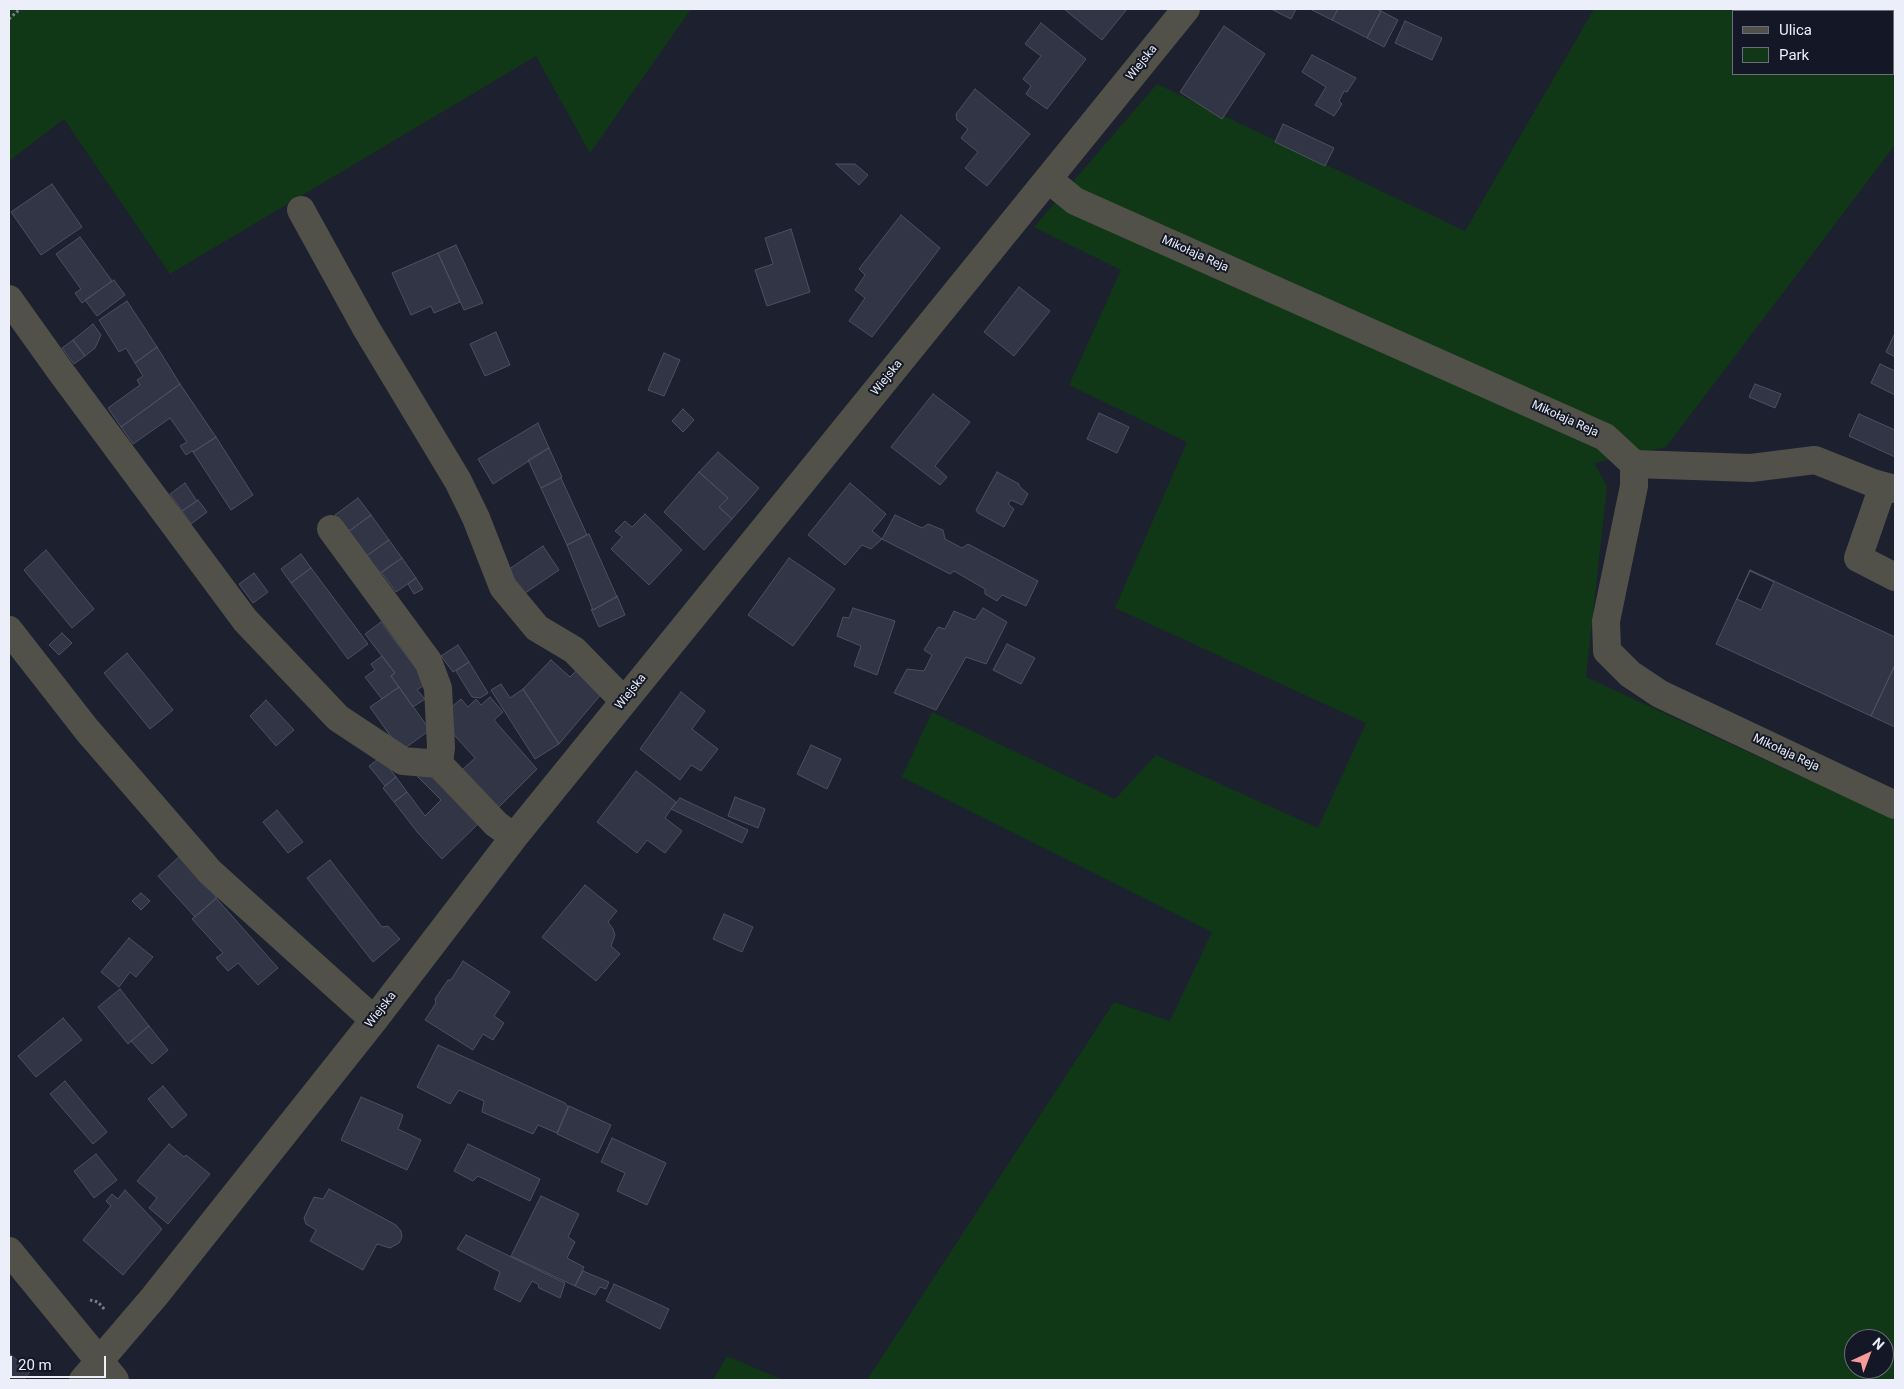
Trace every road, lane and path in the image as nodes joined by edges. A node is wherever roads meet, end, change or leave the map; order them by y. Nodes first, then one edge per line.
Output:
1 (20, 9) edge
2 (1186, 9) edge
3 (9, 19) edge
4 (1048, 179) junction
5 (301, 210) dead end
6 (9, 299) edge
7 (1634, 464) junction
8 (1889, 488) edge
9 (330, 529) dead end
10 (1895, 577) edge
11 (9, 630) edge
12 (624, 701) junction
13 (439, 764) junction
14 (1895, 805) edge
15 (514, 837) junction
16 (374, 1020) junction
17 (9, 1252) edge
18 (99, 1374) edge

1 - 3 path
2 - 4 street, Wiejska
4 - 7 street, Mikołaja Reja
4 - 12 street, Wiejska
5 - 12 street
6 - 13 street
7 - 8 street
7 - 14 street, Mikołaja Reja
8 - 10 street
9 - 13 street
11 - 16 street
12 - 15 street, Wiejska
13 - 15 street
15 - 16 street, Wiejska
16 - 18 street, Wiejska
17 - 18 street

